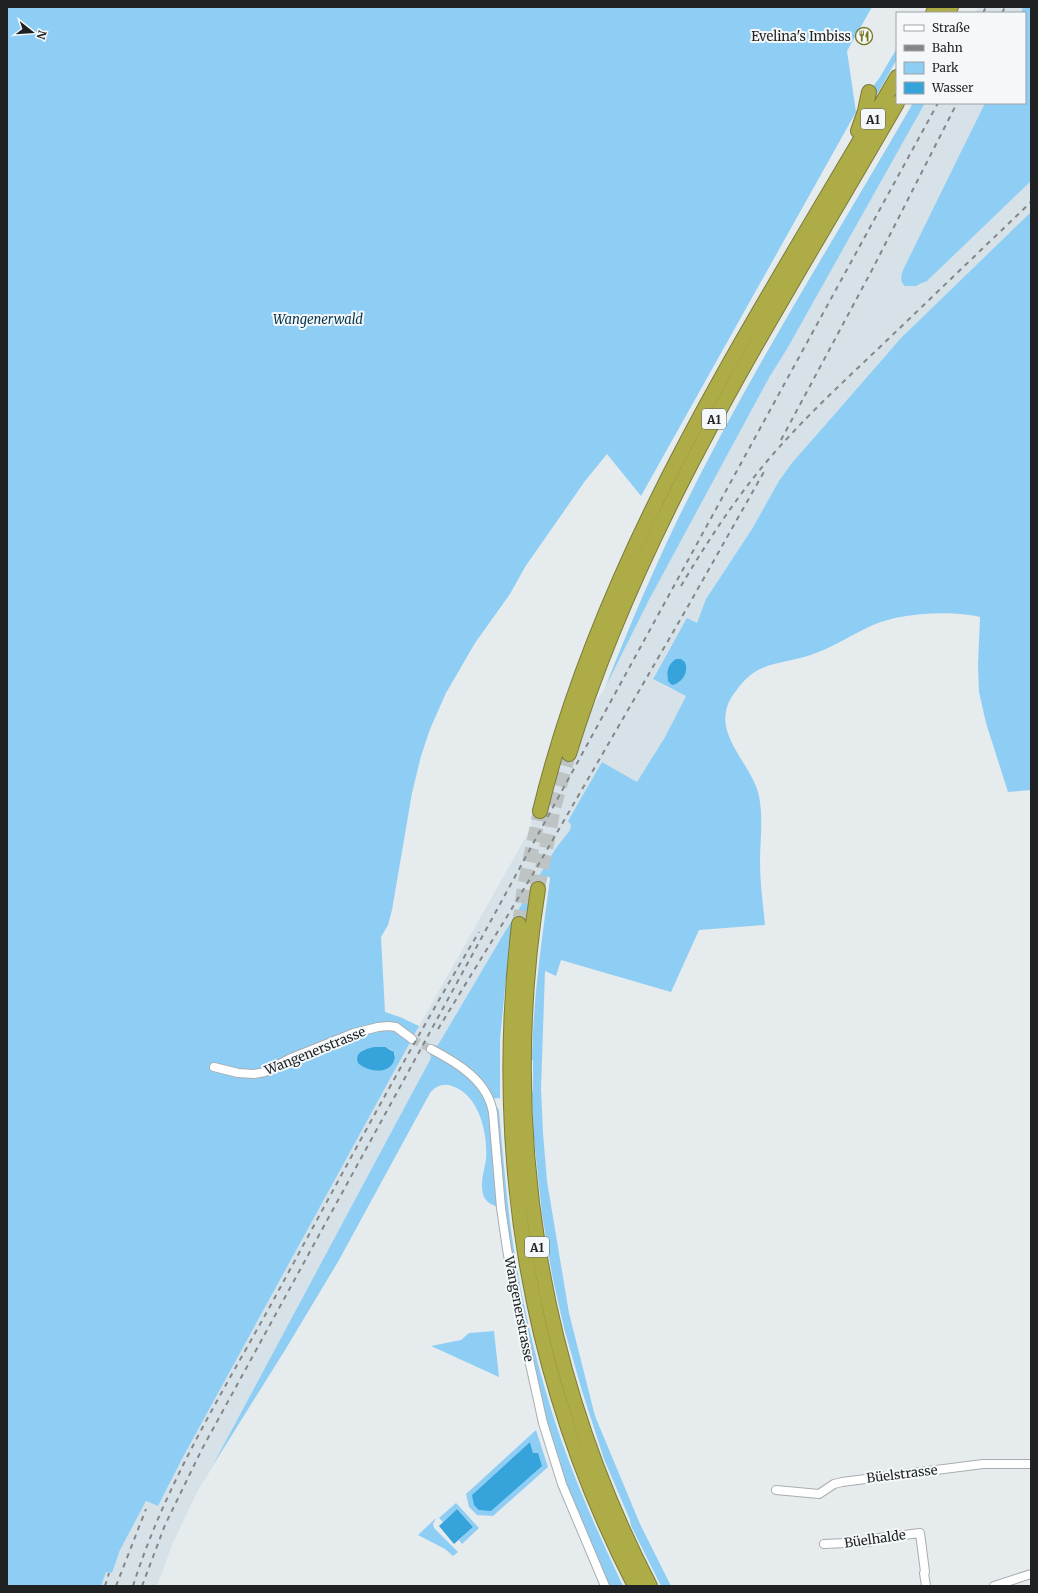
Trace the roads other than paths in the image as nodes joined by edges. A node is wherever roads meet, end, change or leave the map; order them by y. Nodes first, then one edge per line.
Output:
1 (896, 79) edge
2 (868, 92) dead end
3 (896, 104) edge
4 (848, 161) junction
5 (569, 754) tunnel mouth
6 (540, 811) tunnel mouth
7 (538, 890) tunnel mouth
8 (519, 924) tunnel mouth
9 (412, 1039) tunnel mouth
10 (431, 1049) tunnel mouth
11 (214, 1067) dead end
12 (1031, 1464) edge
13 (776, 1490) dead end
14 (824, 1544) dead end
15 (1031, 1574) edge
16 (1007, 1584) edge
17 (605, 1586) edge
18 (635, 1586) edge
19 (650, 1586) edge
20 (926, 1586) edge
21 (994, 1586) edge

1 - 4 highway, A1
2 - 4 highway, A1
3 - 5 highway, A1
4 - 6 highway, A1
7 - 19 highway, A1
8 - 18 highway, A1
9 - 11 street, Wangenerstrasse
10 - 17 street, Wangenerstrasse
12 - 13 street, Büelstrasse
14 - 20 street, Büelhalde
15 - 16 street
16 - 21 street

